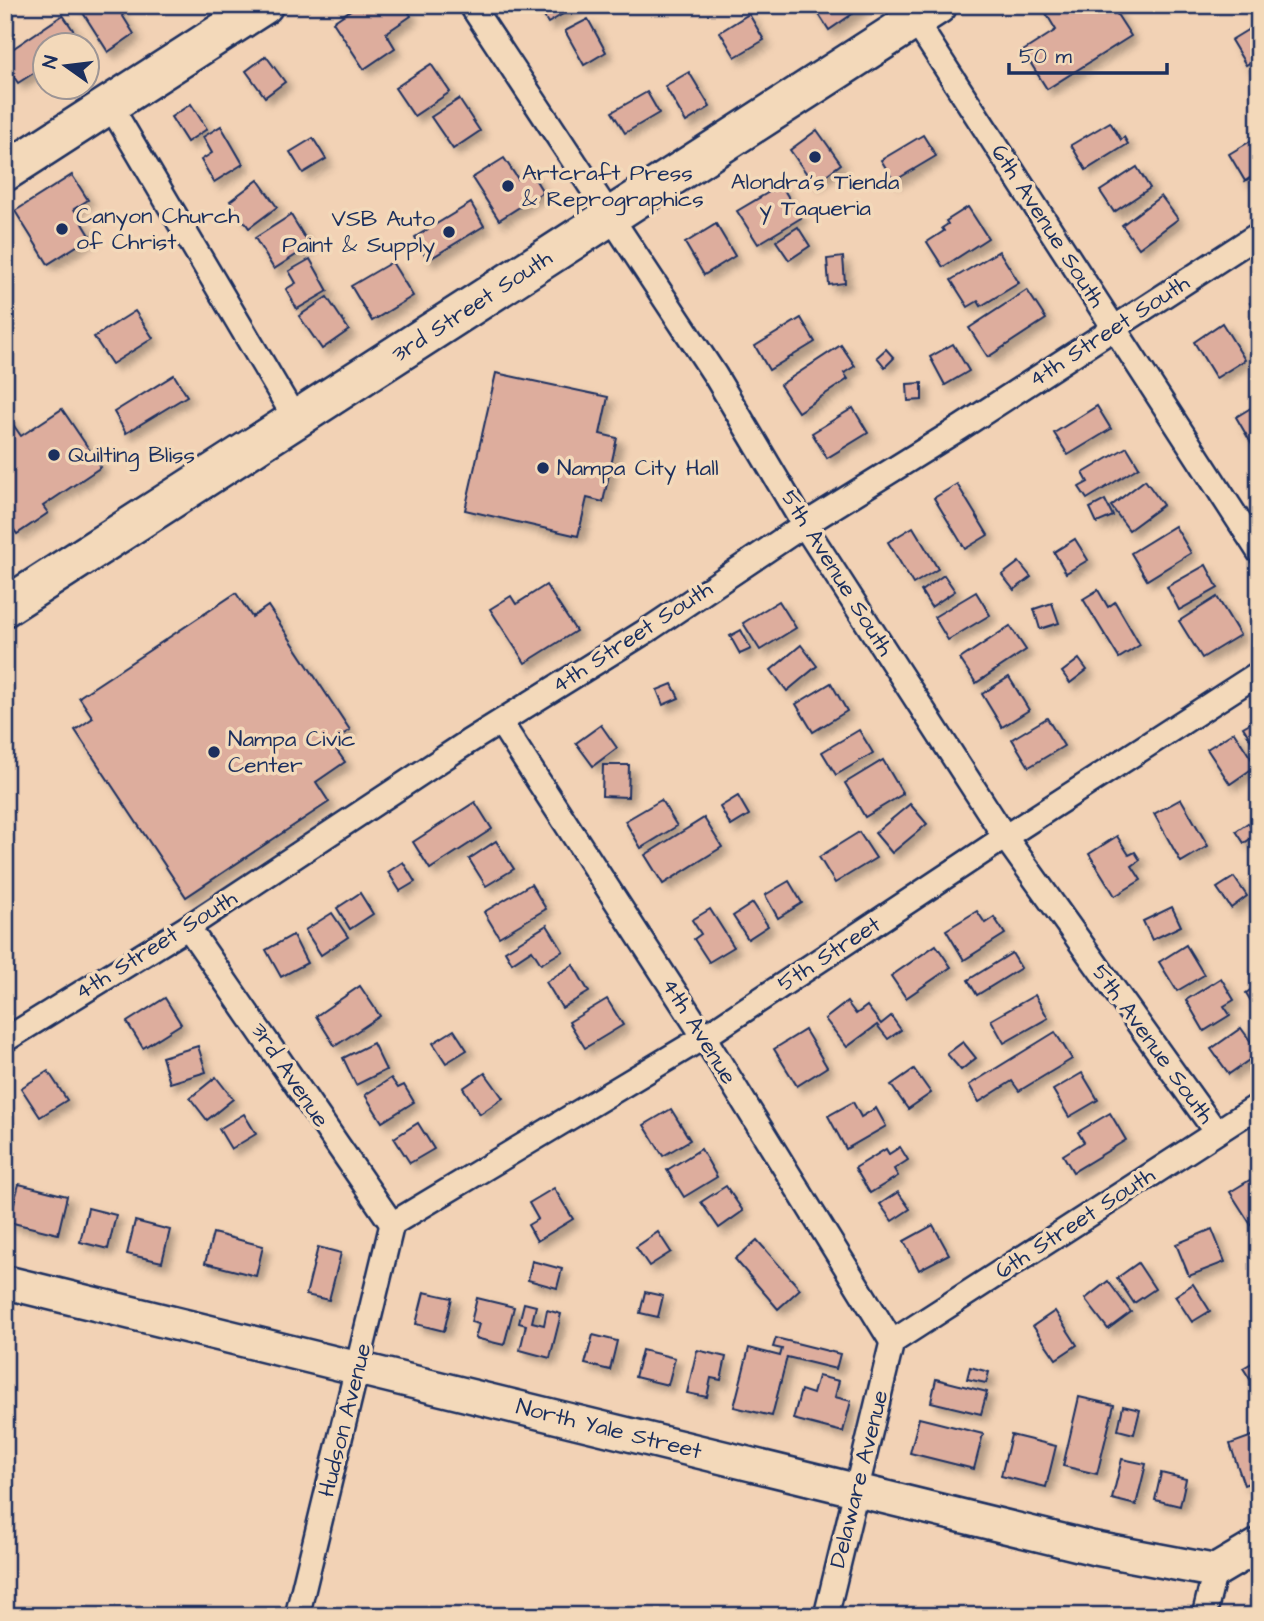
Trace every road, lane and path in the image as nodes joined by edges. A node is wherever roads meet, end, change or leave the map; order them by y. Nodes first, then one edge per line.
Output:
1 (264, 5) edge
2 (471, 5) edge
3 (920, 10) edge
4 (110, 105) junction
5 (5, 173) edge
6 (610, 217) junction
7 (1259, 234) edge
8 (1114, 329) junction
9 (296, 420) junction
10 (804, 525) junction
11 (1259, 552) edge
12 (5, 607) edge
13 (1259, 673) edge
14 (501, 723) junction
15 (1004, 837) junction
16 (188, 926) junction
17 (704, 1037) junction
18 (5, 1040) edge
19 (1259, 1105) edge
20 (1216, 1132) junction
21 (393, 1224) junction
22 (5, 1282) edge
23 (892, 1342) junction
24 (357, 1368) junction
25 (856, 1490) junction
26 (1259, 1545) edge
27 (1214, 1571) junction
28 (297, 1616) edge
29 (825, 1616) edge
30 (1204, 1616) edge

1 - 4 main road
2 - 6 street, 5th Avenue South
3 - 6 main road, 3rd Street South
3 - 8 street, 6th Avenue South
4 - 5 main road
4 - 9 street
6 - 9 main road, 3rd Street South
6 - 10 street, 5th Avenue South
7 - 8 street, 4th Street South
8 - 10 street, 4th Street South
8 - 11 street, 6th Avenue South
9 - 12 main road, 3rd Street South
10 - 14 street, 4th Street South
10 - 15 street, 5th Avenue South
13 - 15 street, 5th Street
14 - 16 street, 4th Street South
14 - 17 street, 4th Avenue
15 - 17 street, 5th Street
15 - 20 street, 5th Avenue South
16 - 18 street, 4th Street South
16 - 21 street, 3rd Avenue
17 - 21 street, 5th Street
17 - 23 street, 4th Avenue
19 - 20 street, 6th Street South
20 - 23 street, 6th Street South
21 - 24 street, Hudson Avenue
22 - 24 main road, North Yale Street
23 - 25 street, Delaware Avenue
24 - 25 main road, North Yale Street
24 - 28 street, Hudson Avenue
25 - 27 main road, North Yale Street
25 - 29 street, Delaware Avenue
26 - 27 main road
27 - 30 street

